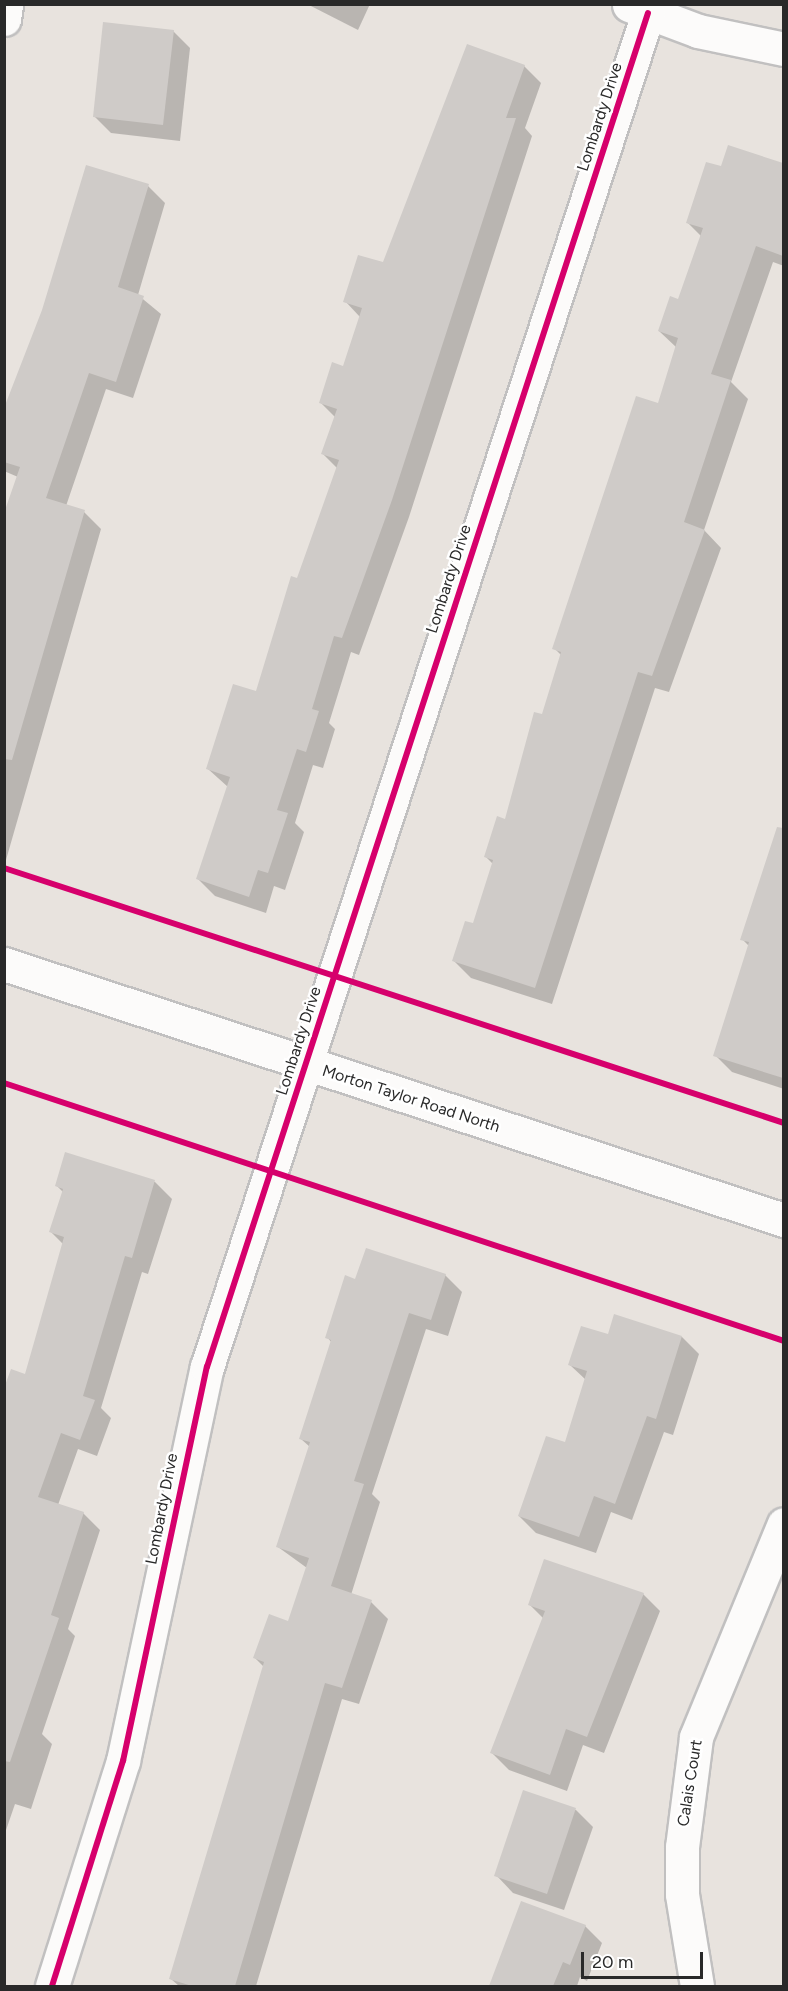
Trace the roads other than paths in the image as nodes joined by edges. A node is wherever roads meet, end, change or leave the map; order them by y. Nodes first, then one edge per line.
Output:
1 (6, 4) edge
2 (638, 9) edge
3 (4, 18) edge
4 (783, 49) edge
5 (4, 964) edge
6 (305, 1065) junction
7 (783, 1220) edge
8 (783, 1524) edge
9 (52, 1986) edge
10 (697, 1986) edge

1 - 3 street
2 - 4 street
2 - 6 street, Lombardy Drive
5 - 6 street, Morton Taylor Road North
6 - 7 street, Morton Taylor Road North
6 - 9 street, Lombardy Drive
8 - 10 street, Calais Court

